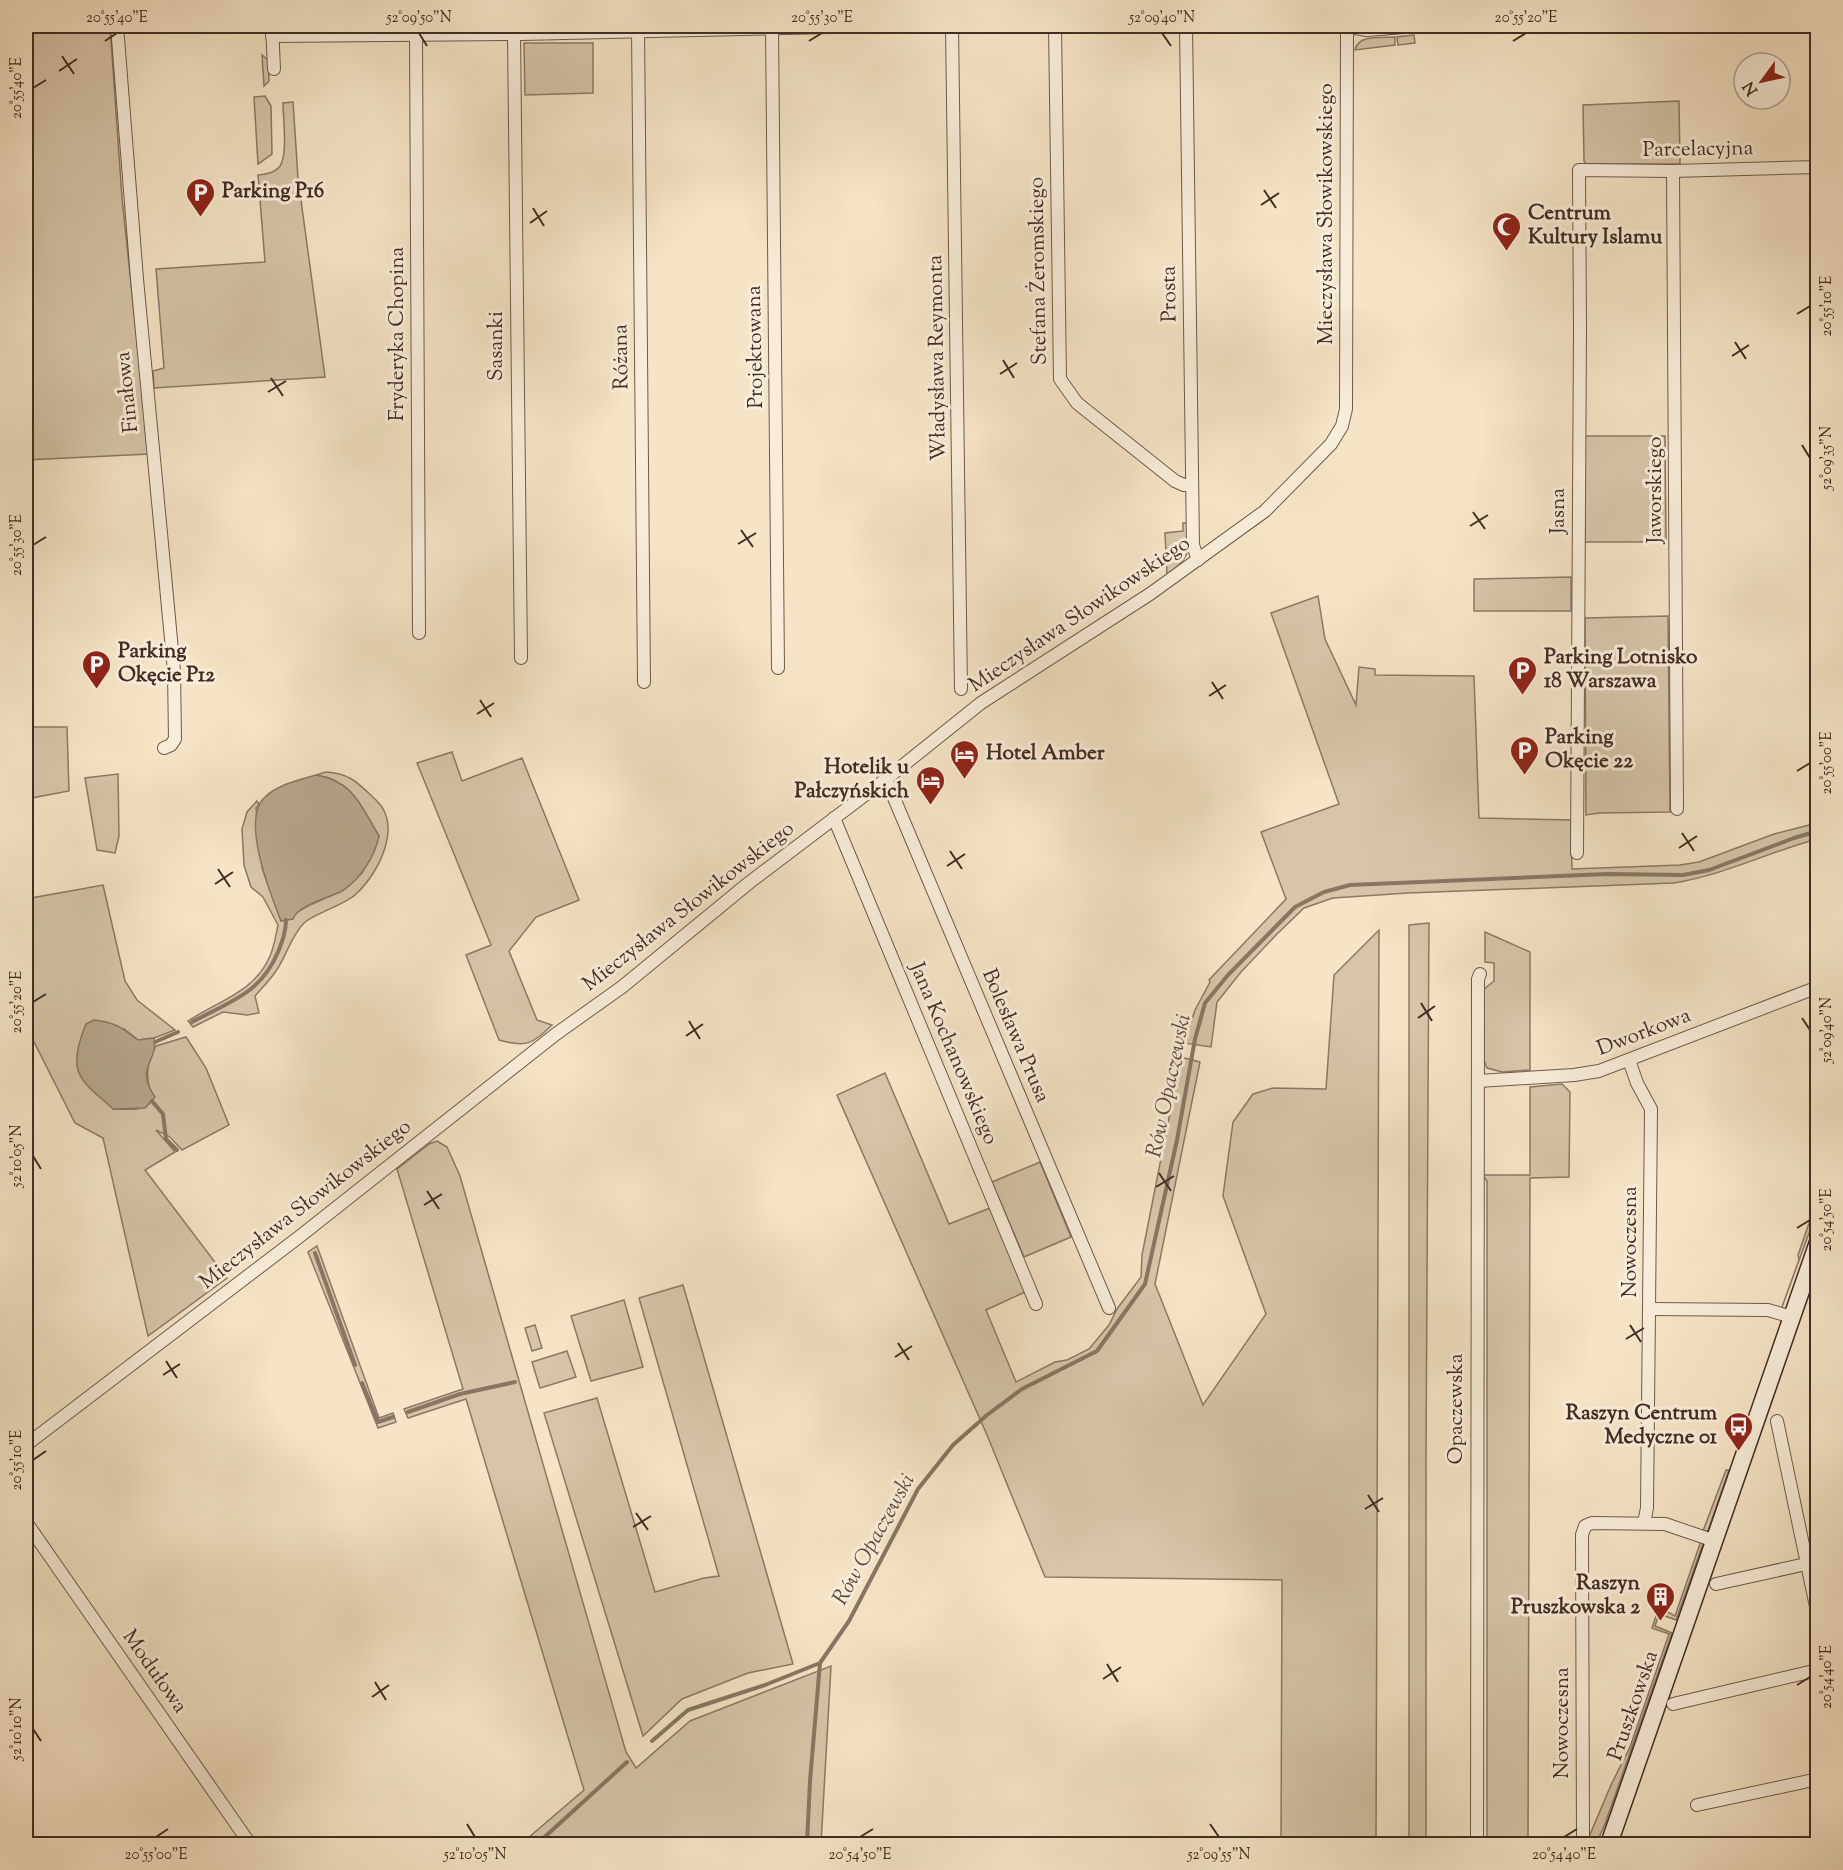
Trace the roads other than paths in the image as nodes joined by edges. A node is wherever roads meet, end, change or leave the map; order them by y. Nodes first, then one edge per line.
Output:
1 (117, 26) edge
2 (878, 26) edge
3 (952, 26) edge
4 (1055, 26) edge
5 (1186, 26) edge
6 (1346, 26) edge
7 (1416, 26) edge
8 (772, 27) edge
9 (638, 28) edge
10 (272, 31) edge
11 (508, 31) edge
12 (416, 35) junction
13 (274, 69) dead end
14 (1818, 167) edge
15 (1579, 170) joint
16 (1673, 171) junction
17 (1192, 486) junction
18 (1198, 560) junction
19 (419, 633) dead end
20 (521, 658) dead end
21 (778, 668) dead end
22 (644, 682) dead end
23 (961, 689) dead end
24 (164, 748) dead end
25 (886, 779) junction
26 (1677, 808) dead end
27 (834, 818) junction
28 (1577, 853) dead end
29 (1480, 974) dead end
30 (1818, 987) edge
31 (1629, 1060) junction
32 (1478, 1081) junction
33 (1818, 1242) edge
34 (1036, 1304) dead end
35 (1109, 1308) dead end
36 (1650, 1309) junction
37 (1792, 1317) junction
38 (1777, 1421) dead end
39 (26, 1445) edge
40 (26, 1522) edge
41 (1644, 1523) junction
42 (1716, 1541) junction
43 (1806, 1564) junction
44 (1716, 1584) dead end
45 (1818, 1616) edge
46 (1818, 1670) edge
47 (1673, 1704) dead end
48 (1818, 1779) edge
49 (1697, 1805) dead end
50 (1583, 1838) dead end
51 (250, 1845) edge
52 (1477, 1845) edge
53 (1609, 1845) edge

1 - 24 street, Finałowa
2 - 8 street
3 - 23 street, Władysława Reymonta
4 - 17 street, Stefana Żeromskiego
5 - 17 street, Prosta
6 - 7 street
6 - 18 street, Mieczysława Słowikowskiego
8 - 9 street
8 - 21 street, Projektowana
9 - 11 street
9 - 22 street, Różana
10 - 12 street
10 - 13 street
11 - 12 street
11 - 20 street, Sasanki
12 - 19 street, Fryderyka Chopina
14 - 16 street, Parcelacyjna
15 - 16 street, Parcelacyjna
15 - 28 street, Jasna
16 - 26 street, Jaworskiego
17 - 18 street, Prosta
18 - 25 street, Mieczysława Słowikowskiego
25 - 27 street, Mieczysława Słowikowskiego
25 - 35 street, Bolesława Prusa
27 - 34 street, Jana Kochanowskiego
27 - 39 street, Mieczysława Słowikowskiego
29 - 32 street, Opaczewska
30 - 31 street, Dworkowa
31 - 32 street, Dworkowa
31 - 36 street, Nowoczesna
32 - 52 street, Opaczewska
33 - 37 street, Pruszkowska
36 - 37 street
36 - 41 street, Nowoczesna
37 - 42 street, Pruszkowska
38 - 43 street
40 - 51 street, Modułowa
41 - 42 street
41 - 50 street, Nowoczesna
42 - 53 street, Pruszkowska
43 - 44 street
43 - 45 street
46 - 47 street
48 - 49 street

